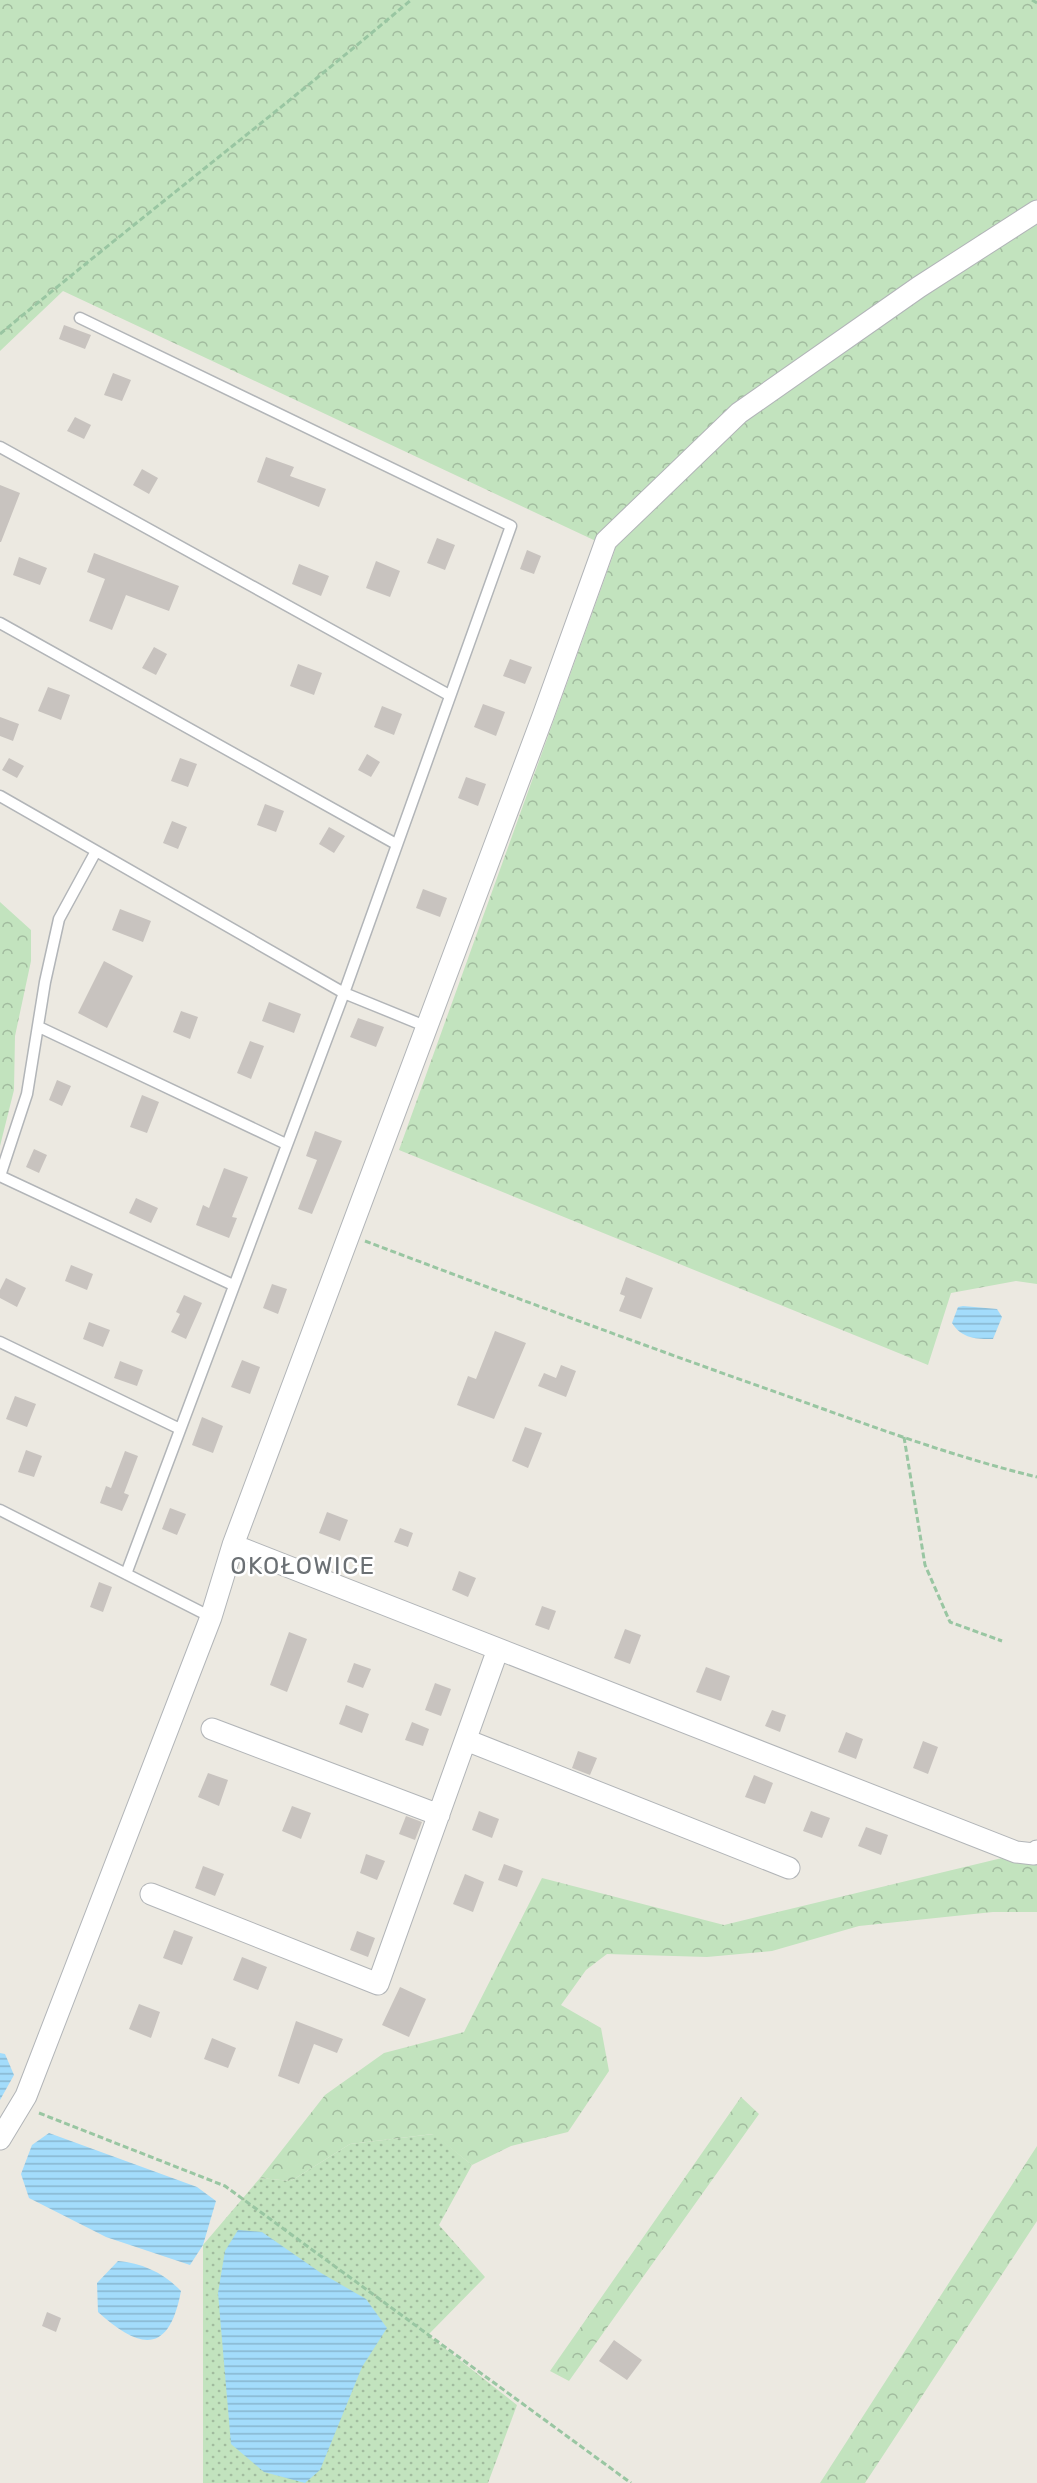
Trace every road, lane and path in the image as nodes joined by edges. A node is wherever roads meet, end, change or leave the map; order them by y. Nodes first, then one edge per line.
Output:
1 (411, 0) edge
2 (1032, 0) edge
3 (1037, 3) edge
4 (1037, 211) edge
5 (80, 318) dead end
6 (0, 334) edge
7 (0, 447) edge
8 (0, 623) edge
9 (449, 695) junction
10 (0, 796) edge
11 (396, 844) junction
12 (95, 853) junction
13 (344, 993) junction
14 (425, 1026) junction
15 (39, 1027) junction
16 (286, 1144) junction
17 (0, 1176) edge
18 (350, 1236) junction
19 (233, 1285) junction
20 (0, 1342) edge
21 (180, 1429) junction
22 (904, 1437) junction
23 (1037, 1477) edge
24 (0, 1509) edge
25 (233, 1545) junction
26 (126, 1574) junction
27 (211, 1617) junction
28 (1002, 1641) dead end
29 (498, 1649) junction
30 (212, 1729) dead end
31 (465, 1740) junction
32 (439, 1815) junction
33 (1037, 1851) edge
34 (789, 1868) dead end
35 (151, 1894) dead end
36 (20, 2105) junction
37 (0, 2139) edge
38 (631, 2483) edge

1 - 6 path
2 - 3 path
4 - 14 street
5 - 9 lane
7 - 9 lane
8 - 11 lane
9 - 11 lane
10 - 12 lane
11 - 13 lane
12 - 13 lane
12 - 15 lane
13 - 14 lane
13 - 16 lane
14 - 18 street
15 - 16 lane
15 - 17 lane
16 - 19 lane
17 - 19 lane
18 - 22 path
18 - 25 street
19 - 21 lane
20 - 21 lane
21 - 26 lane
22 - 23 path
22 - 28 path
24 - 26 lane
25 - 27 street
25 - 29 street
26 - 27 lane
27 - 36 street
29 - 31 street
29 - 33 street
30 - 32 street
31 - 32 street
31 - 34 street
32 - 35 street
36 - 37 street
36 - 38 path

